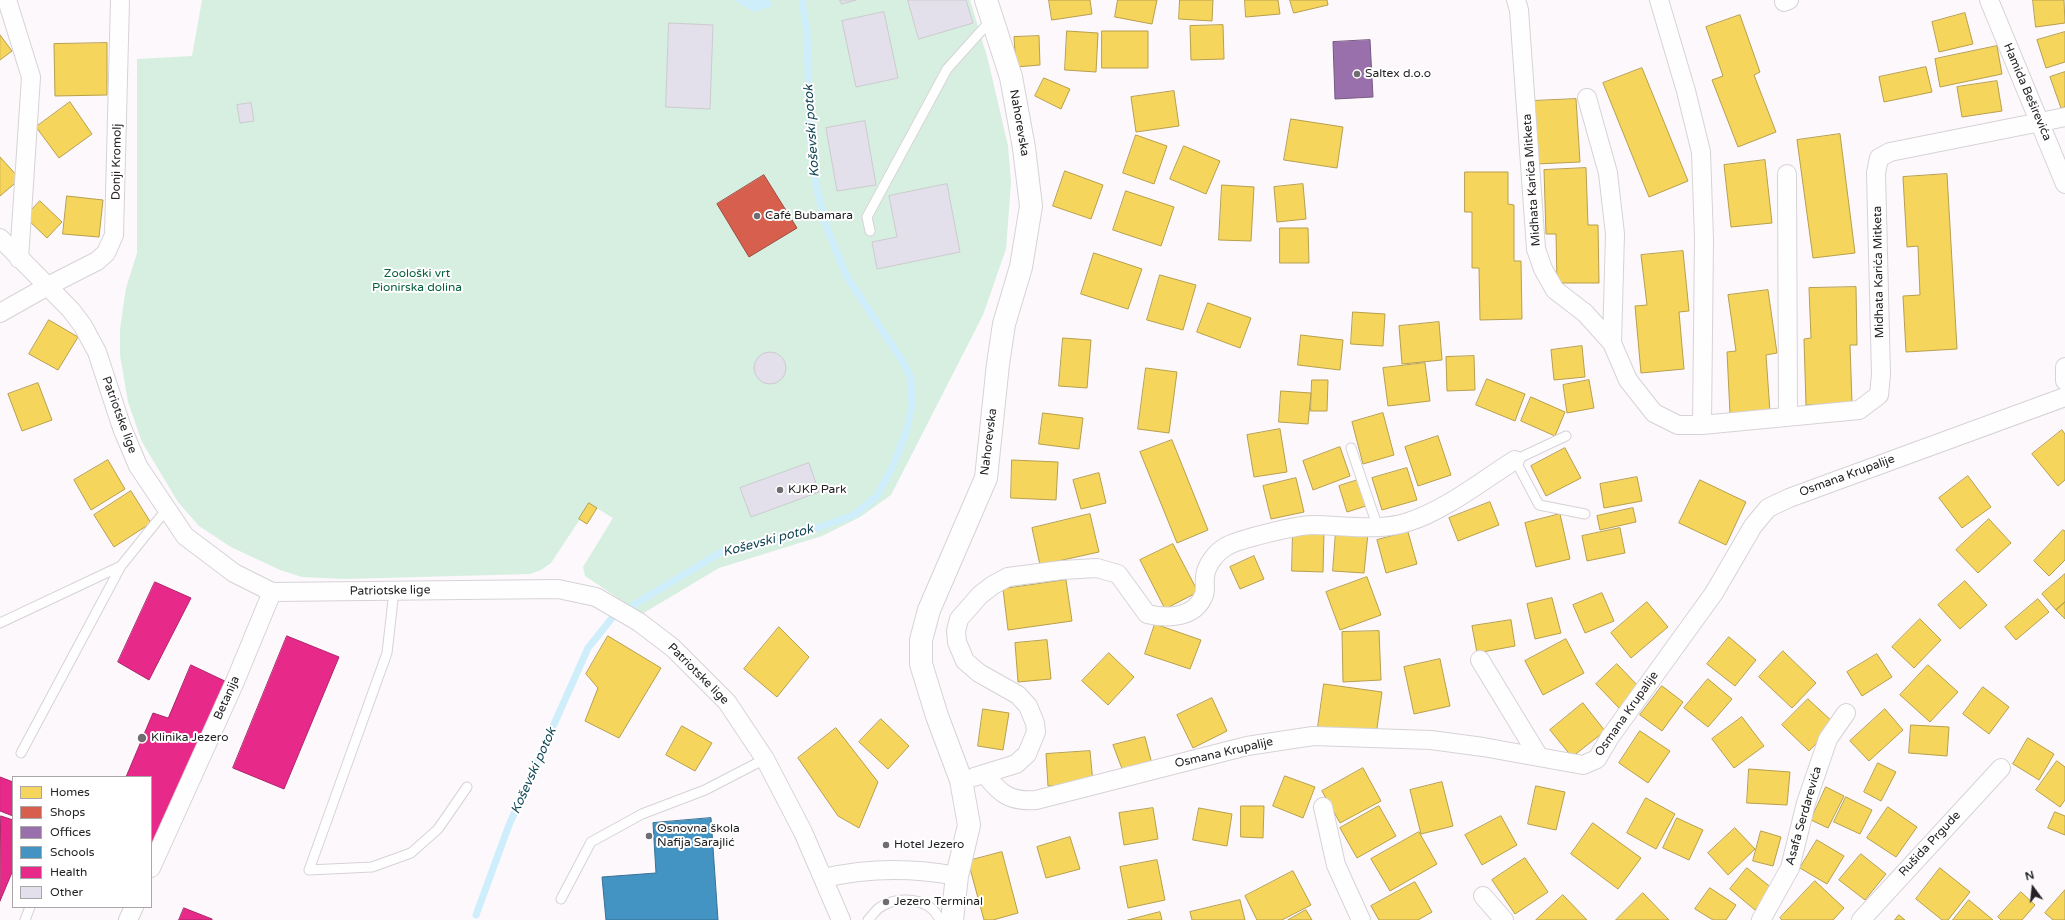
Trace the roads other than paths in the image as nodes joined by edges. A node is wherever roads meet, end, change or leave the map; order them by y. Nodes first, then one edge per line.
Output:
1 (120, 0) edge
2 (1516, 0) edge
3 (1659, 0) edge
4 (1989, 0) edge
5 (8, 3) dead end
6 (989, 10) edge
7 (1587, 98) dead end
8 (2065, 117) edge
9 (2040, 123) junction
10 (1788, 174) dead end
11 (2065, 184) edge
12 (870, 231) dead end
13 (0, 238) edge
14 (19, 259) junction
15 (46, 287) junction
16 (0, 313) edge
17 (1612, 343) junction
18 (2065, 367) edge
19 (2065, 381) edge
20 (2065, 397) edge
21 (1788, 417) junction
22 (1702, 425) junction
23 (1566, 436) dead end
24 (1351, 448) dead end
25 (1515, 460) junction
26 (166, 510) junction
27 (1585, 514) dead end
28 (1378, 528) junction
29 (121, 566) junction
30 (394, 591) junction
31 (272, 592) junction
32 (0, 623) edge
33 (1480, 660) dead end
34 (1846, 712) dead end
35 (21, 753) dead end
36 (1539, 757) junction
37 (765, 759) junction
38 (2001, 768) dead end
39 (985, 774) junction
40 (961, 780) junction
41 (467, 787) dead end
42 (1323, 807) dead end
43 (152, 866) edge
44 (957, 876) junction
45 (824, 878) junction
46 (1483, 896) dead end
47 (561, 899) dead end
48 (30, 908) edge
49 (134, 908) edge
50 (25, 920) edge
51 (128, 920) edge
52 (841, 920) edge
53 (868, 920) edge
54 (940, 920) edge
55 (952, 920) edge
56 (1361, 920) edge
57 (1504, 920) edge
58 (1762, 920) edge
59 (1861, 920) edge

1 - 15 street, Donji Kromolj
2 - 17 street, Midhata Karića Mitketa
3 - 22 street
4 - 9 street, Hamida Beširevića
5 - 14 street
6 - 12 lane
6 - 40 street, Nahorevska
7 - 17 street
8 - 9 street, Midhata Karića Mitketa
9 - 11 street, Hamida Beširevića
9 - 21 street, Midhata Karića Mitketa
10 - 21 street
13 - 14 street, Patriotske lige
14 - 15 street, Patriotske lige
15 - 16 street, Donji Kromolj
15 - 26 street, Patriotske lige
17 - 22 street, Midhata Karića Mitketa
18 - 19 street
20 - 36 street, Osmana Krupalije
21 - 22 street, Midhata Karića Mitketa
23 - 25 lane
24 - 28 lane
25 - 27 lane
25 - 28 street
26 - 29 lane
26 - 31 street, Patriotske lige
28 - 39 street
29 - 32 lane
29 - 35 lane
30 - 31 street, Patriotske lige
30 - 37 street, Patriotske lige
30 - 41 lane
31 - 43 street, Betanija
33 - 36 street
34 - 58 street, Asafa Serdarevića
36 - 39 street, Osmana Krupalije
37 - 45 street, Patriotske lige
37 - 47 lane
38 - 59 street, Rušida Prgude
39 - 40 street
40 - 44 street, Nahorevska
42 - 56 street
44 - 45 street
44 - 55 street, Nahorevska
45 - 52 street, Patriotske lige
46 - 57 street
48 - 50 lane
49 - 51 street
53 - 54 lane

